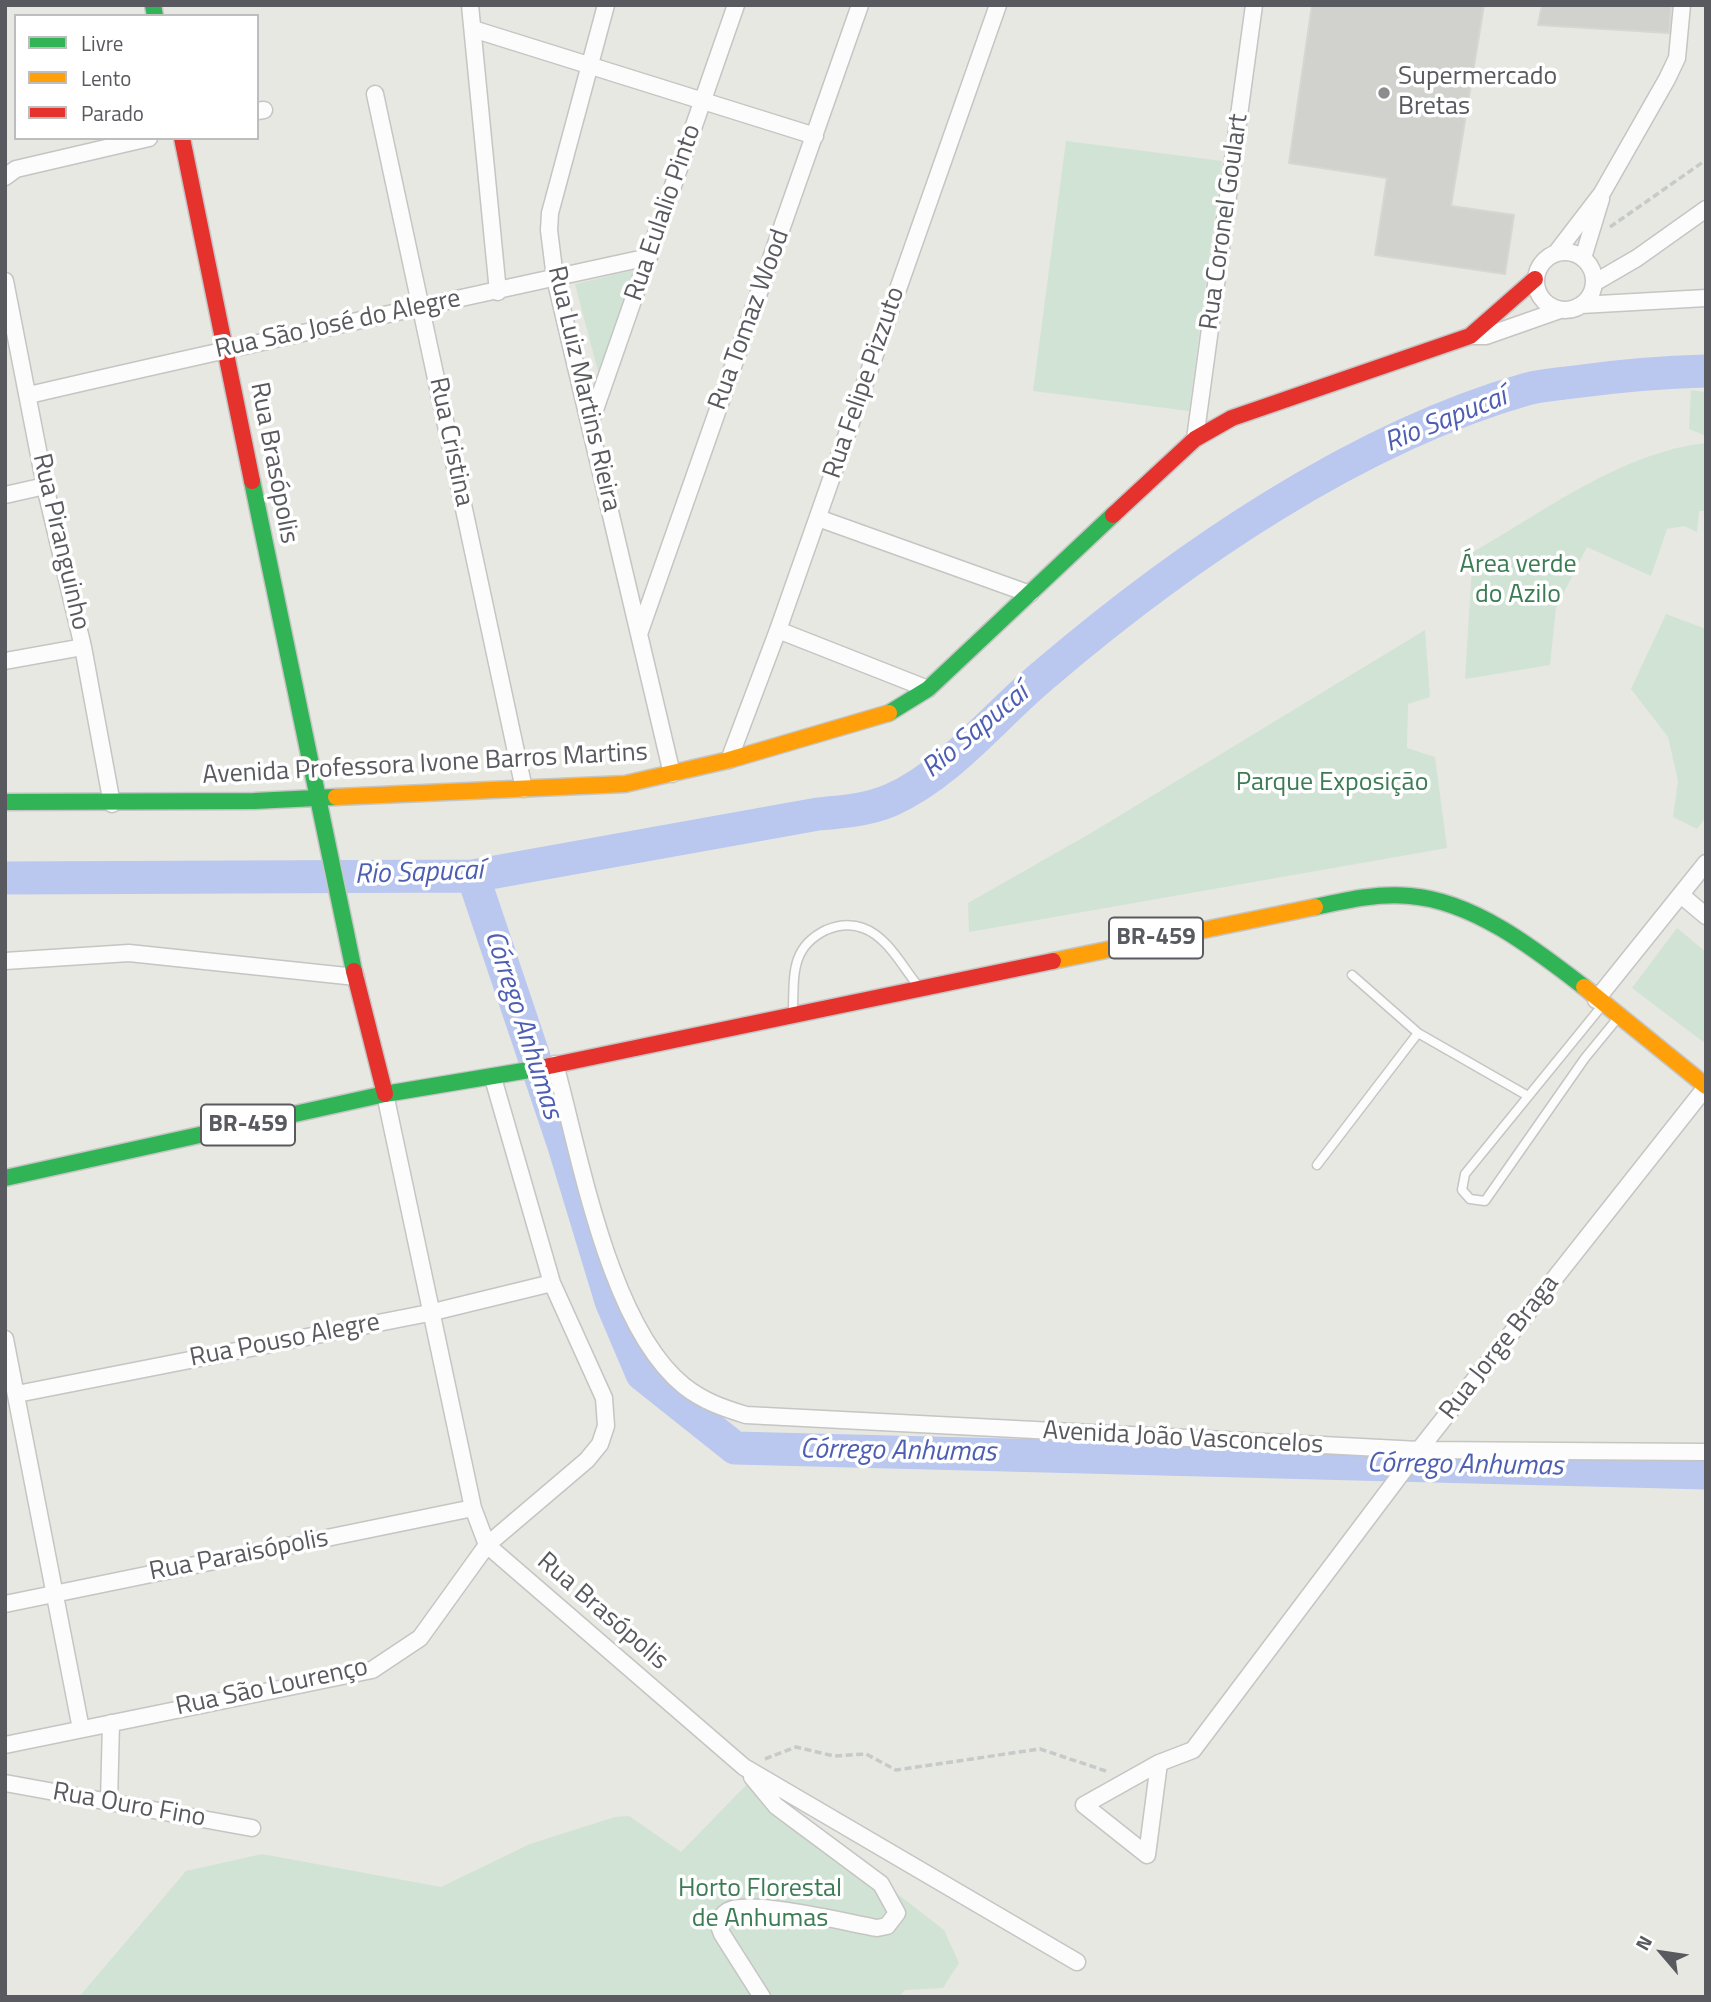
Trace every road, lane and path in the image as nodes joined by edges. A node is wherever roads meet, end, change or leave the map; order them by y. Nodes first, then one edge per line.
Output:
1 (470, 5) edge
2 (606, 5) edge
3 (736, 5) edge
4 (860, 5) edge
5 (998, 5) edge
6 (1254, 5) edge
7 (1682, 5) edge
8 (473, 29) junction
9 (590, 66) junction
10 (375, 94) dead end
11 (703, 99) junction
12 (816, 136) junction
13 (140, 140) edge
14 (182, 140) edge
15 (1706, 160) edge
16 (5, 177) edge
17 (1602, 193) junction
18 (1706, 209) edge
19 (1590, 241) junction
20 (1556, 253) junction
21 (649, 257) junction
22 (1583, 258) junction
23 (555, 278) junction
24 (1535, 279) junction
25 (5, 281) edge
26 (1594, 283) junction
27 (498, 292) junction
28 (1706, 299) edge
29 (421, 305) junction
30 (1581, 305) junction
31 (1560, 310) junction
32 (1470, 336) junction
33 (12, 345) edge
34 (225, 349) junction
35 (29, 395) junction
36 (591, 421) junction
37 (1195, 439) junction
38 (45, 486) junction
39 (5, 495) edge
40 (818, 517) junction
41 (1030, 594) junction
42 (778, 630) junction
43 (639, 634) junction
44 (83, 647) junction
45 (5, 661) edge
46 (928, 689) junction
47 (729, 760) junction
48 (672, 774) junction
49 (524, 789) junction
50 (319, 796) junction
51 (5, 802) edge
52 (112, 804) junction
53 (1706, 863) edge
54 (1681, 895) junction
55 (1706, 916) edge
56 (5, 961) edge
57 (1352, 975) dead end
58 (356, 977) junction
59 (919, 988) junction
60 (1599, 1002) junction
61 (793, 1014) junction
62 (1618, 1017) junction
63 (1418, 1033) junction
64 (550, 1066) junction
65 (500, 1077) junction
66 (1706, 1086) edge
67 (385, 1094) junction
68 (1528, 1096) junction
69 (1317, 1165) dead end
70 (5, 1178) edge
71 (552, 1283) junction
72 (429, 1313) junction
73 (5, 1339) edge
74 (17, 1394) junction
75 (1418, 1452) junction
76 (1706, 1452) edge
77 (473, 1508) junction
78 (487, 1545) junction
79 (52, 1594) junction
80 (5, 1604) edge
81 (111, 1723) junction
82 (81, 1729) junction
83 (5, 1745) edge
84 (1159, 1763) junction
85 (744, 1767) junction
86 (1131, 1779) junction
87 (5, 1783) edge
88 (108, 1802) junction
89 (252, 1828) dead end
90 (1077, 1962) dead end
91 (762, 1997) edge

1 - 8 street
2 - 9 street, Rua Luiz Martins Rieira
3 - 11 street, Rua Eulalio Pinto
4 - 12 street, Rua Tomaz Wood
5 - 40 street, Rua Felipe Pizzuto
6 - 37 street, Rua Coronel Goulart
7 - 17 street
8 - 9 street
8 - 27 street
9 - 11 street
9 - 23 street, Rua Luiz Martins Rieira
10 - 29 street, Rua Cristina
11 - 12 street
11 - 21 street, Rua Eulalio Pinto
12 - 43 street, Rua Tomaz Wood
13 - 16 street
14 - 34 main road, Rua Brasópolis
15 - 19 path
17 - 19 street
17 - 20 street
18 - 26 street
19 - 22 street
20 - 22 street
20 - 24 street
21 - 23 street, Rua São José do Alegre
21 - 36 street, Rua Eulalio Pinto
22 - 26 street
23 - 27 street, Rua São José do Alegre
23 - 36 street, Rua Luiz Martins Rieira
24 - 31 street
24 - 32 main road, Avenida Professora Ivone Barros Martins
25 - 33 street, Rua Piranguinho
26 - 30 street
27 - 29 street, Rua São José do Alegre
28 - 30 street
29 - 34 street, Rua São José do Alegre
29 - 49 street, Rua Cristina
30 - 31 street
31 - 32 street, Avenida Professora Ivone Barros Martins
32 - 37 main road, Avenida Professora Ivone Barros Martins
33 - 35 street, Rua Piranguinho
34 - 35 street, Rua São José do Alegre
34 - 50 main road, Rua Brasópolis
35 - 38 street, Rua Piranguinho
36 - 43 street, Rua Luiz Martins Rieira
37 - 41 main road, Avenida Professora Ivone Barros Martins
38 - 39 street
38 - 44 street, Rua Piranguinho
40 - 41 street
40 - 42 street, Rua Felipe Pizzuto
41 - 46 main road, Avenida Professora Ivone Barros Martins
42 - 46 street
42 - 47 street, Rua Felipe Pizzuto
43 - 48 street, Rua Luiz Martins Rieira
44 - 45 street
44 - 52 street, Rua Piranguinho
46 - 47 main road, Avenida Professora Ivone Barros Martins
47 - 48 main road, Avenida Professora Ivone Barros Martins
48 - 49 main road, Avenida Professora Ivone Barros Martins
49 - 50 main road, Avenida Professora Ivone Barros Martins
50 - 52 main road, Avenida Professora Ivone Barros Martins
50 - 58 main road, Rua Brasópolis
51 - 52 main road, Avenida Professora Ivone Barros Martins
53 - 54 street
54 - 55 street
54 - 60 street
56 - 58 street
57 - 63 lane
58 - 67 main road, Rua Brasópolis
59 - 60 main road, BR-459
59 - 61 main road, BR-459
59 - 61 lane
60 - 62 main road, BR-459
60 - 68 lane
61 - 64 main road, BR-459
62 - 66 main road, BR-459
62 - 68 lane
63 - 68 lane
63 - 69 lane
64 - 65 main road, BR-459
64 - 75 street, Avenida João Vasconcelos
65 - 67 main road, BR-459
65 - 71 street, Rua São Lourenço
66 - 75 street, Rua Jorge Braga
67 - 70 main road, BR-459
67 - 72 street, Rua Brasópolis
71 - 72 street, Rua Pouso Alegre
71 - 78 street, Rua São Lourenço
72 - 74 street, Rua Pouso Alegre
72 - 77 street, Rua Brasópolis
73 - 74 street
74 - 79 street
75 - 76 street, Avenida João Vasconcelos
75 - 84 street, Rua Jorge Braga
77 - 78 street, Rua Brasópolis
77 - 79 street, Rua Paraisópolis
78 - 81 street, Rua São Lourenço
78 - 85 street, Rua Brasópolis
79 - 80 street, Rua Paraisópolis
79 - 82 street
81 - 82 street, Rua São Lourenço
81 - 88 street
82 - 83 street, Rua São Lourenço
84 - 86 street, Rua Jorge Braga
84 - 86 street, Rua Jorge Braga
85 - 86 path
85 - 90 street, Rua Brasópolis
85 - 91 street
87 - 88 street, Rua Ouro Fino
88 - 89 street, Rua Ouro Fino

